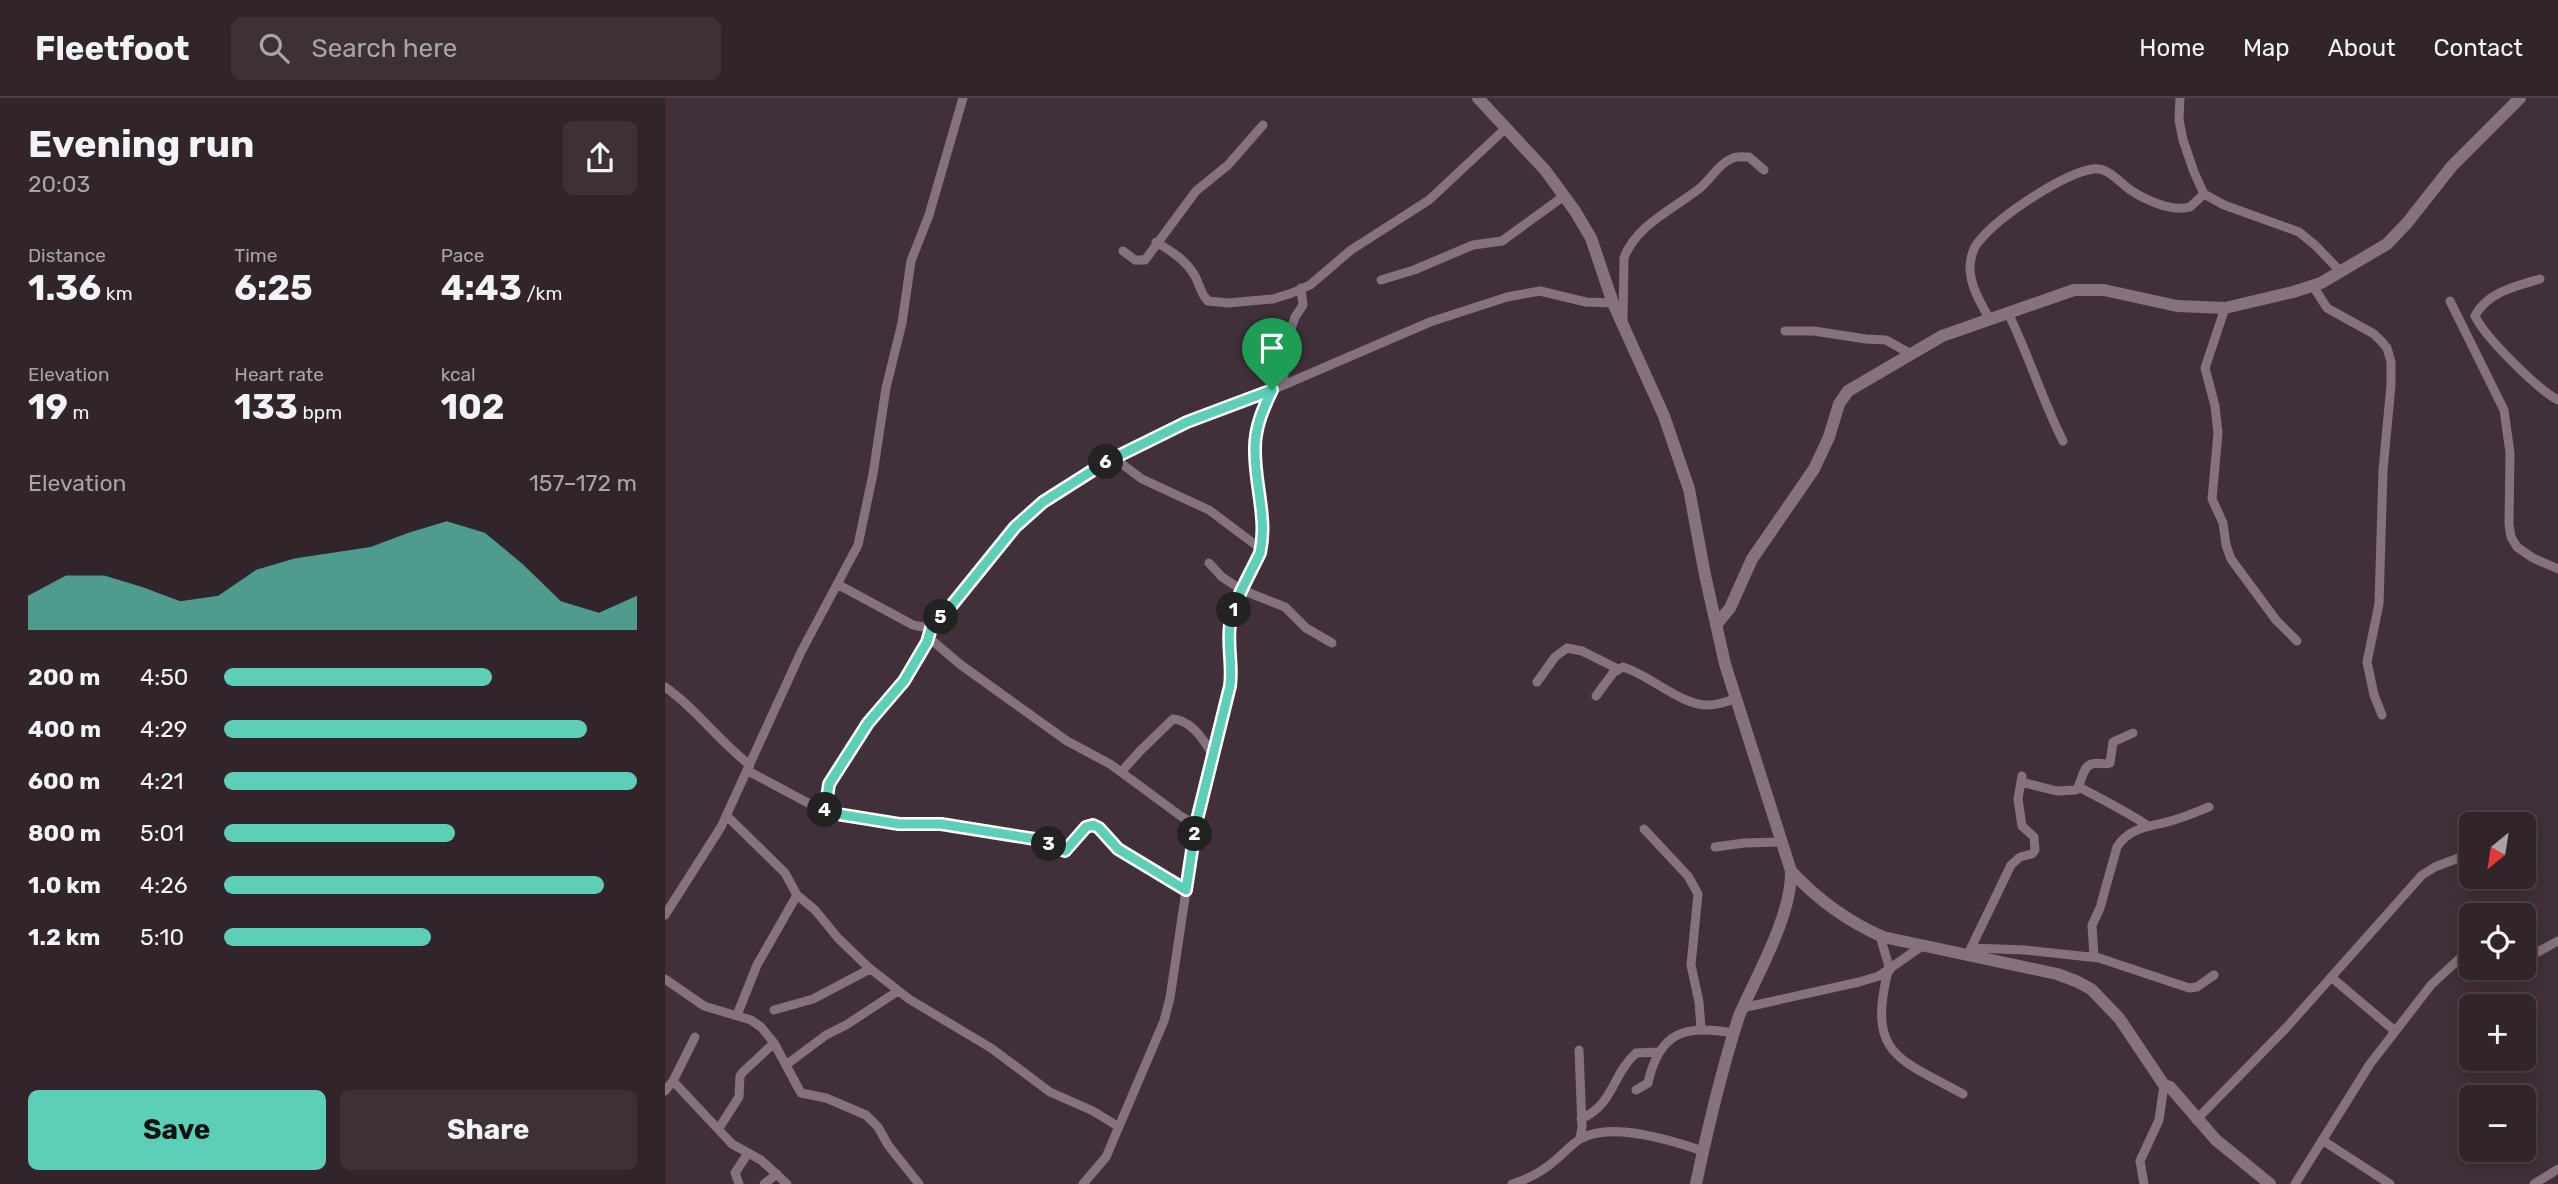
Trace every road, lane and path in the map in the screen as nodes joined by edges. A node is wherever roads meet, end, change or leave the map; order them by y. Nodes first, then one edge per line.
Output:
1 (963, 98) edge
2 (1478, 98) edge
3 (2180, 98) edge
4 (2520, 98) edge
5 (1263, 125) dead end
6 (1506, 128) junction
7 (1764, 170) dead end
8 (2204, 194) junction
9 (1565, 197) junction
10 (1156, 243) junction
11 (1123, 251) dead end
12 (2340, 271) junction
13 (2540, 279) dead end
14 (1381, 280) dead end
15 (2313, 286) junction
16 (1301, 288) junction
17 (2450, 301) dead end
18 (1613, 303) junction
19 (2225, 307) junction
20 (2008, 313) junction
21 (1990, 320) junction
22 (1623, 325) junction
23 (1785, 331) dead end
24 (1911, 354) junction
25 (1283, 385) junction
26 (1272, 390) junction
27 (2558, 400) edge
28 (2063, 441) dead end
29 (1114, 458) junction
30 (1261, 549) junction
31 (1209, 563) dead end
32 (2558, 569) edge
33 (837, 584) junction
34 (1242, 590) junction
35 (932, 625) junction
36 (1716, 625) junction
37 (928, 637) junction
38 (2297, 641) dead end
39 (1332, 643) dead end
40 (1618, 668) junction
41 (1537, 682) dead end
42 (665, 687) edge
43 (1596, 696) dead end
44 (1735, 699) junction
45 (2382, 715) dead end
46 (2133, 733) dead end
47 (1213, 756) junction
48 (749, 768) junction
49 (1122, 771) junction
50 (2079, 787) junction
51 (2209, 807) dead end
52 (825, 812) junction
53 (727, 816) junction
54 (1196, 824) junction
55 (2148, 826) junction
56 (1644, 829) dead end
57 (1781, 842) junction
58 (1716, 847) dead end
59 (2459, 858) edge
60 (1791, 871) junction
61 (1186, 890) junction
62 (797, 895) junction
63 (665, 915) edge
64 (1880, 936) junction
65 (2558, 941) edge
66 (1922, 946) junction
67 (1970, 951) junction
68 (2536, 953) edge
69 (2094, 957) junction
70 (2459, 960) edge
71 (870, 969) junction
72 (1889, 971) junction
73 (2214, 975) dead end
74 (2331, 977) junction
75 (665, 979) edge
76 (898, 990) junction
77 (1742, 1008) junction
78 (774, 1010) dead end
79 (737, 1016) junction
80 (1702, 1028) junction
81 (2395, 1031) junction
82 (1733, 1033) junction
83 (695, 1037) dead end
84 (774, 1043) junction
85 (1579, 1051) dead end
86 (1658, 1052) junction
87 (786, 1065) junction
88 (673, 1082) junction
89 (2164, 1085) junction
90 (1636, 1090) dead end
91 (665, 1091) edge
92 (1963, 1094) dead end
93 (1581, 1119) junction
94 (2196, 1120) junction
95 (1118, 1127) junction
96 (719, 1128) junction
97 (1580, 1139) junction
98 (2322, 1140) junction
99 (1703, 1151) junction
100 (748, 1153) junction
101 (2558, 1169) edge
102 (1539, 1172) junction
103 (777, 1174) junction
104 (739, 1184) edge
105 (764, 1184) edge
106 (787, 1184) edge
107 (919, 1184) edge
108 (1083, 1184) edge
109 (1511, 1184) edge
110 (1533, 1184) edge
111 (1696, 1184) edge
112 (2144, 1184) edge
113 (2270, 1184) edge
114 (2295, 1184) edge
115 (2390, 1184) edge
116 (2534, 1184) edge

1 - 33 street
2 - 6 street
3 - 8 street
4 - 12 street
5 - 10 street
6 - 9 street
6 - 16 street
7 - 22 street
8 - 12 street
8 - 21 street
9 - 14 street
9 - 18 street
10 - 11 street
10 - 16 street
12 - 15 street
13 - 27 street
15 - 19 street
15 - 45 street
16 - 25 street
17 - 32 street
18 - 22 street
18 - 25 street
19 - 20 street
19 - 38 street
20 - 21 street
20 - 28 street
21 - 24 street
22 - 36 street
23 - 24 street
24 - 36 street
25 - 26 street
26 - 29 street
26 - 30 street
29 - 30 street
29 - 35 street
30 - 34 street
31 - 34 street
33 - 35 street
33 - 48 street
34 - 39 street
34 - 47 street
35 - 37 street
36 - 44 street
37 - 49 street
37 - 52 street
40 - 41 street
40 - 43 street
40 - 44 street
42 - 48 street
44 - 57 street
46 - 50 street
47 - 49 street
47 - 54 street
48 - 52 street
48 - 53 street
49 - 54 street
50 - 55 street
50 - 67 street
51 - 55 street
52 - 61 street
53 - 62 street
53 - 63 street
54 - 61 street
55 - 69 street
56 - 80 street
57 - 58 street
57 - 60 street
59 - 74 street
60 - 64 street
60 - 77 street
61 - 95 street
62 - 71 street
62 - 79 street
64 - 66 street
64 - 72 street
65 - 68 street
66 - 67 street
66 - 72 street
67 - 69 street
67 - 89 street
69 - 73 street
70 - 81 street
71 - 76 street
71 - 78 street
72 - 77 street
72 - 92 street
74 - 81 street
74 - 94 street
75 - 79 street
76 - 87 street
76 - 95 street
77 - 82 street
79 - 84 street
80 - 82 street
80 - 86 street
81 - 98 street
82 - 99 street
83 - 88 street
84 - 87 street
84 - 96 street
85 - 93 street
86 - 90 street
86 - 93 street
87 - 107 street
88 - 91 street
88 - 96 street
89 - 94 street
89 - 112 street
93 - 97 street
94 - 113 street
95 - 108 street
96 - 100 street
97 - 99 street
97 - 102 street
98 - 114 street
98 - 115 street
99 - 111 street
100 - 103 street
100 - 104 street
101 - 116 street
102 - 109 street
102 - 110 street
103 - 105 street
103 - 106 street

